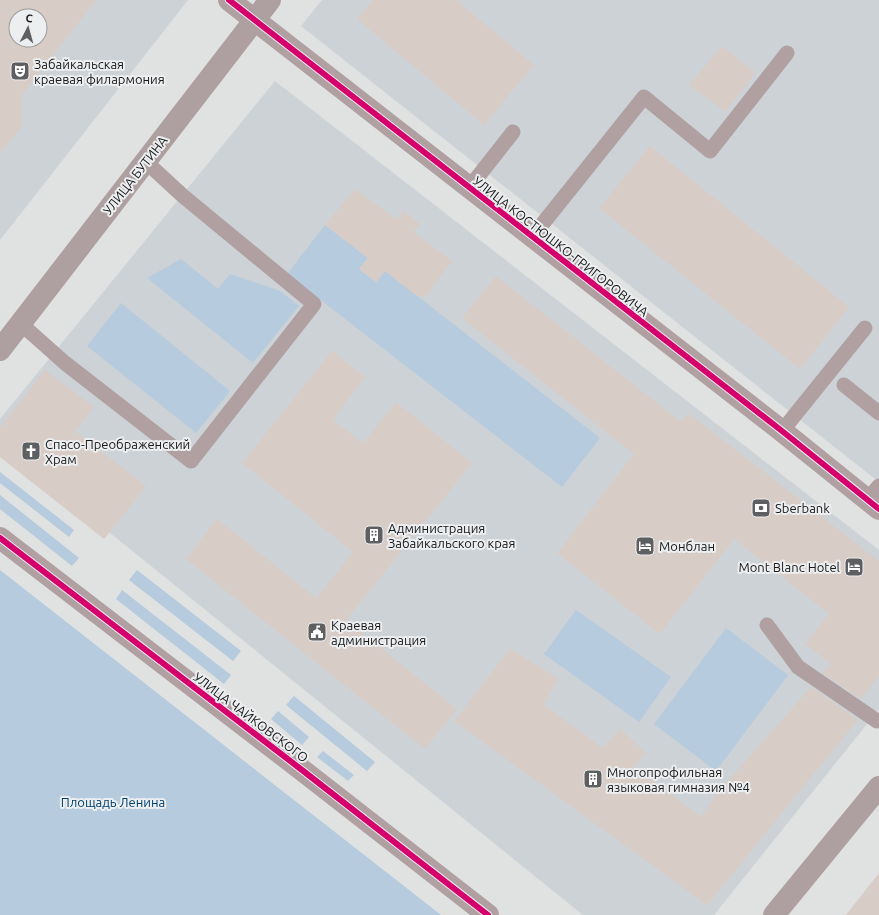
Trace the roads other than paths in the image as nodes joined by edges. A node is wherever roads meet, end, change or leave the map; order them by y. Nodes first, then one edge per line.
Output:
1 (229, 0) edge
2 (270, 0) edge
3 (254, 20) junction
4 (787, 53) dead end
5 (513, 132) dead end
6 (145, 161) junction
7 (469, 188) junction
8 (532, 237) junction
9 (20, 323) junction
10 (865, 328) dead end
11 (0, 350) edge
12 (844, 385) dead end
13 (879, 413) edge
14 (782, 431) junction
15 (875, 498) edge
16 (0, 538) edge
17 (768, 625) dead end
18 (877, 721) dead end
19 (879, 787) edge
20 (488, 915) edge
21 (774, 915) edge

1 - 3 street, УЛИЦА КОСТЮШКО-ГРИГОРОВИЧА
2 - 3 main road, УЛИЦА БУТИНА
3 - 6 main road, УЛИЦА БУТИНА
3 - 7 street, УЛИЦА КОСТЮШКО-ГРИГОРОВИЧА
4 - 8 lane
5 - 7 lane
6 - 9 main road, УЛИЦА БУТИНА
6 - 9 lane
7 - 8 street, УЛИЦА КОСТЮШКО-ГРИГОРОВИЧА
8 - 14 street, УЛИЦА КОСТЮШКО-ГРИГОРОВИЧА
9 - 11 main road, УЛИЦА БУТИНА
10 - 14 lane
12 - 13 lane
14 - 15 street, УЛИЦА КОСТЮШКО-ГРИГОРОВИЧА
16 - 20 street, УЛИЦА ЧАЙКОВСКОГО
17 - 18 lane
19 - 21 main road

